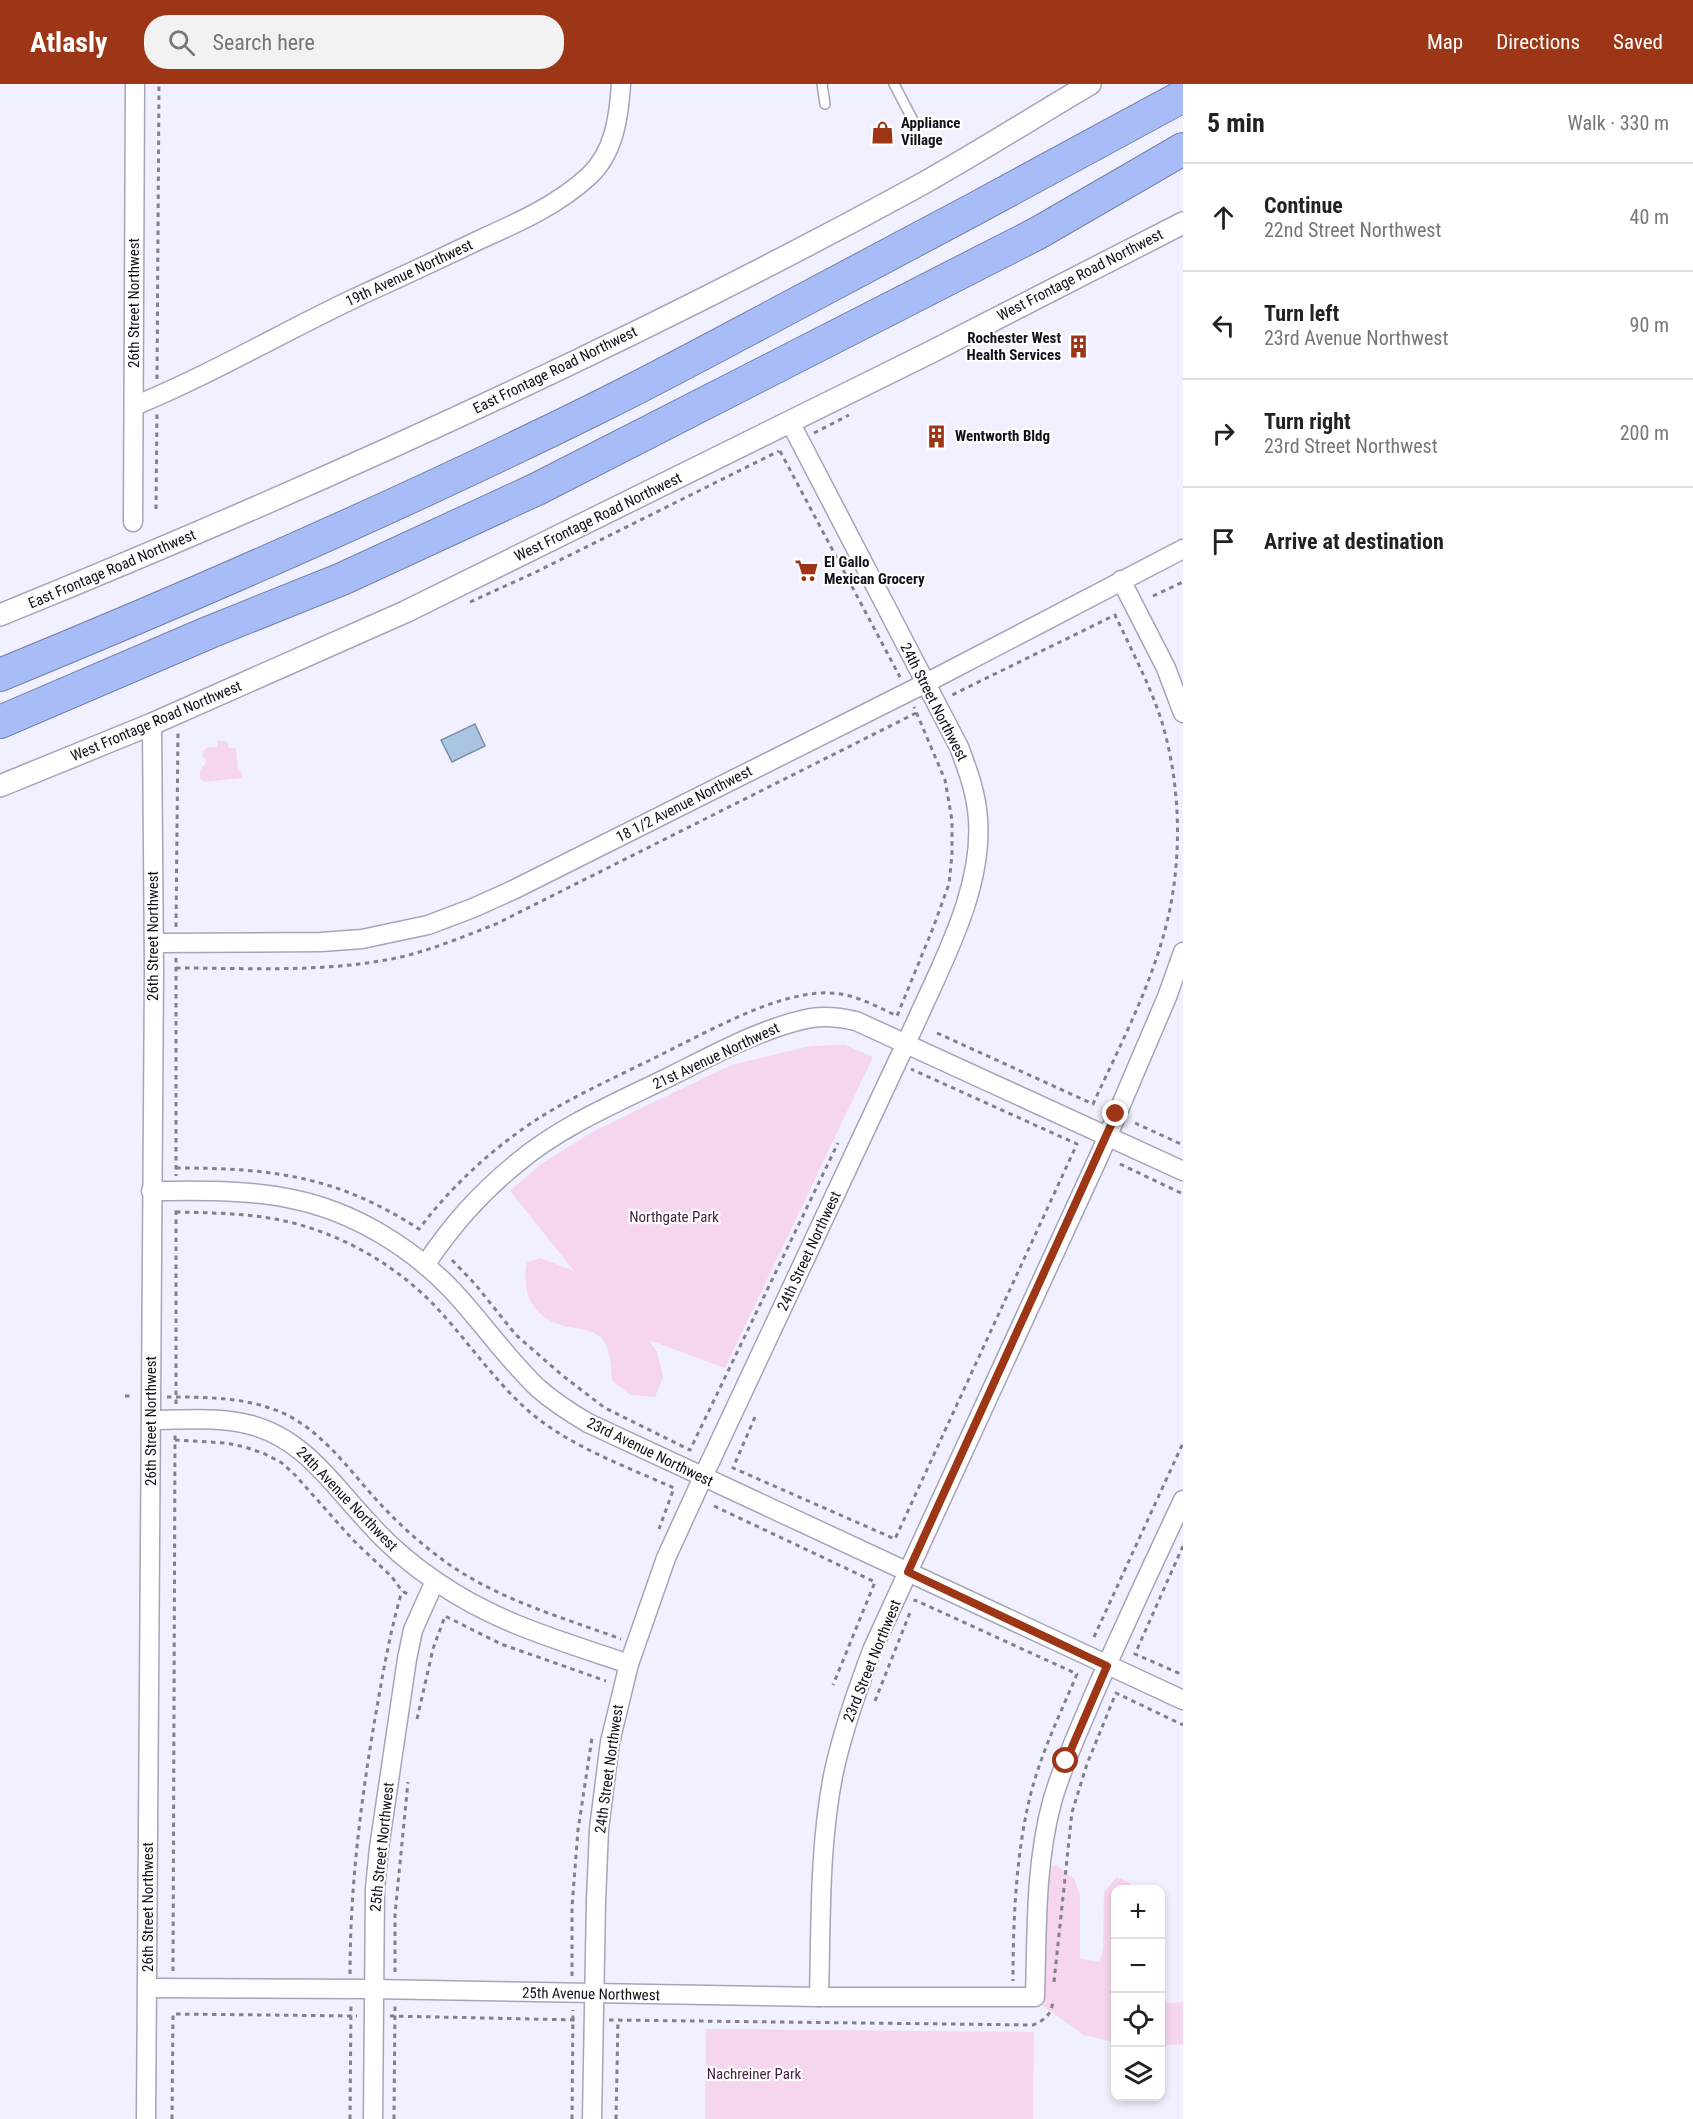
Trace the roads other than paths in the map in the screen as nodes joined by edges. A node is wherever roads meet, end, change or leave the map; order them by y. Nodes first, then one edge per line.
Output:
1 (135, 84) edge
2 (621, 84) edge
3 (822, 84) edge
4 (894, 84) edge
5 (1090, 84) edge
6 (1178, 84) edge
7 (1183, 96) edge
8 (825, 104) dead end
9 (917, 128) dead end
10 (1089, 147) junction
11 (1183, 149) edge
12 (1183, 171) edge
13 (1183, 222) edge
14 (1038, 233) junction
15 (134, 406) junction
16 (790, 422) junction
17 (133, 522) dead end
18 (1183, 549) edge
19 (1121, 580) junction
20 (0, 615) edge
21 (0, 675) edge
22 (926, 683) junction
23 (1183, 713) edge
24 (0, 722) edge
25 (152, 724) junction
26 (0, 786) edge
27 (154, 943) junction
28 (1183, 952) edge
29 (907, 1043) junction
30 (1107, 1135) junction
31 (1183, 1171) edge
32 (152, 1191) junction
33 (426, 1265) junction
34 (151, 1420) junction
35 (703, 1477) junction
36 (1183, 1500) edge
37 (908, 1572) junction
38 (435, 1581) junction
39 (629, 1664) junction
40 (1107, 1666) junction
41 (1183, 1700) edge
42 (148, 1988) junction
43 (373, 1989) junction
44 (594, 1994) junction
45 (819, 1996) junction
46 (147, 2119) edge
47 (373, 2119) edge
48 (592, 2119) edge

1 - 15 street, 26th Street Northwest
2 - 15 street, 19th Avenue Northwest
3 - 8 lane
4 - 9 lane
5 - 20 street, East Frontage Road Northwest
6 - 10 highway
7 - 10 highway
10 - 21 highway
11 - 14 highway
12 - 14 highway
13 - 16 street, West Frontage Road Northwest
14 - 24 highway
15 - 17 street, 26th Street Northwest
16 - 22 street, 24th Street Northwest
16 - 25 street, West Frontage Road Northwest
18 - 19 street, 18 1/2 Avenue Northwest
19 - 22 street, 18 1/2 Avenue Northwest
19 - 23 street
22 - 27 street, 18 1/2 Avenue Northwest
22 - 29 street, 24th Street Northwest
25 - 26 street, West Frontage Road Northwest
25 - 27 street, 26th Street Northwest
27 - 32 street, 26th Street Northwest
28 - 30 street, 23rd Street Northwest
29 - 30 street, 21st Avenue Northwest
29 - 33 street, 21st Avenue Northwest
29 - 35 street, 24th Street Northwest
30 - 31 street, 21st Avenue Northwest
30 - 37 street, 23rd Street Northwest
32 - 33 street, 23rd Avenue Northwest
32 - 34 street, 26th Street Northwest
33 - 35 street, 23rd Avenue Northwest
34 - 38 street, 24th Avenue Northwest
34 - 42 street, 26th Street Northwest
35 - 37 street, 23rd Avenue Northwest
35 - 39 street, 24th Street Northwest
36 - 40 street
37 - 40 street, 23rd Avenue Northwest
37 - 45 street, 23rd Street Northwest
38 - 39 street, 24th Avenue Northwest
38 - 43 street, 25th Street Northwest
39 - 44 street, 24th Street Northwest
40 - 41 street, 23rd Avenue Northwest
40 - 45 street, 25th Avenue Northwest
42 - 43 street, 25th Avenue Northwest
42 - 46 street, 26th Street Northwest
43 - 44 street, 25th Avenue Northwest
43 - 47 street, 25th Street Northwest
44 - 45 street, 25th Avenue Northwest
44 - 48 street, 24th Street Northwest

